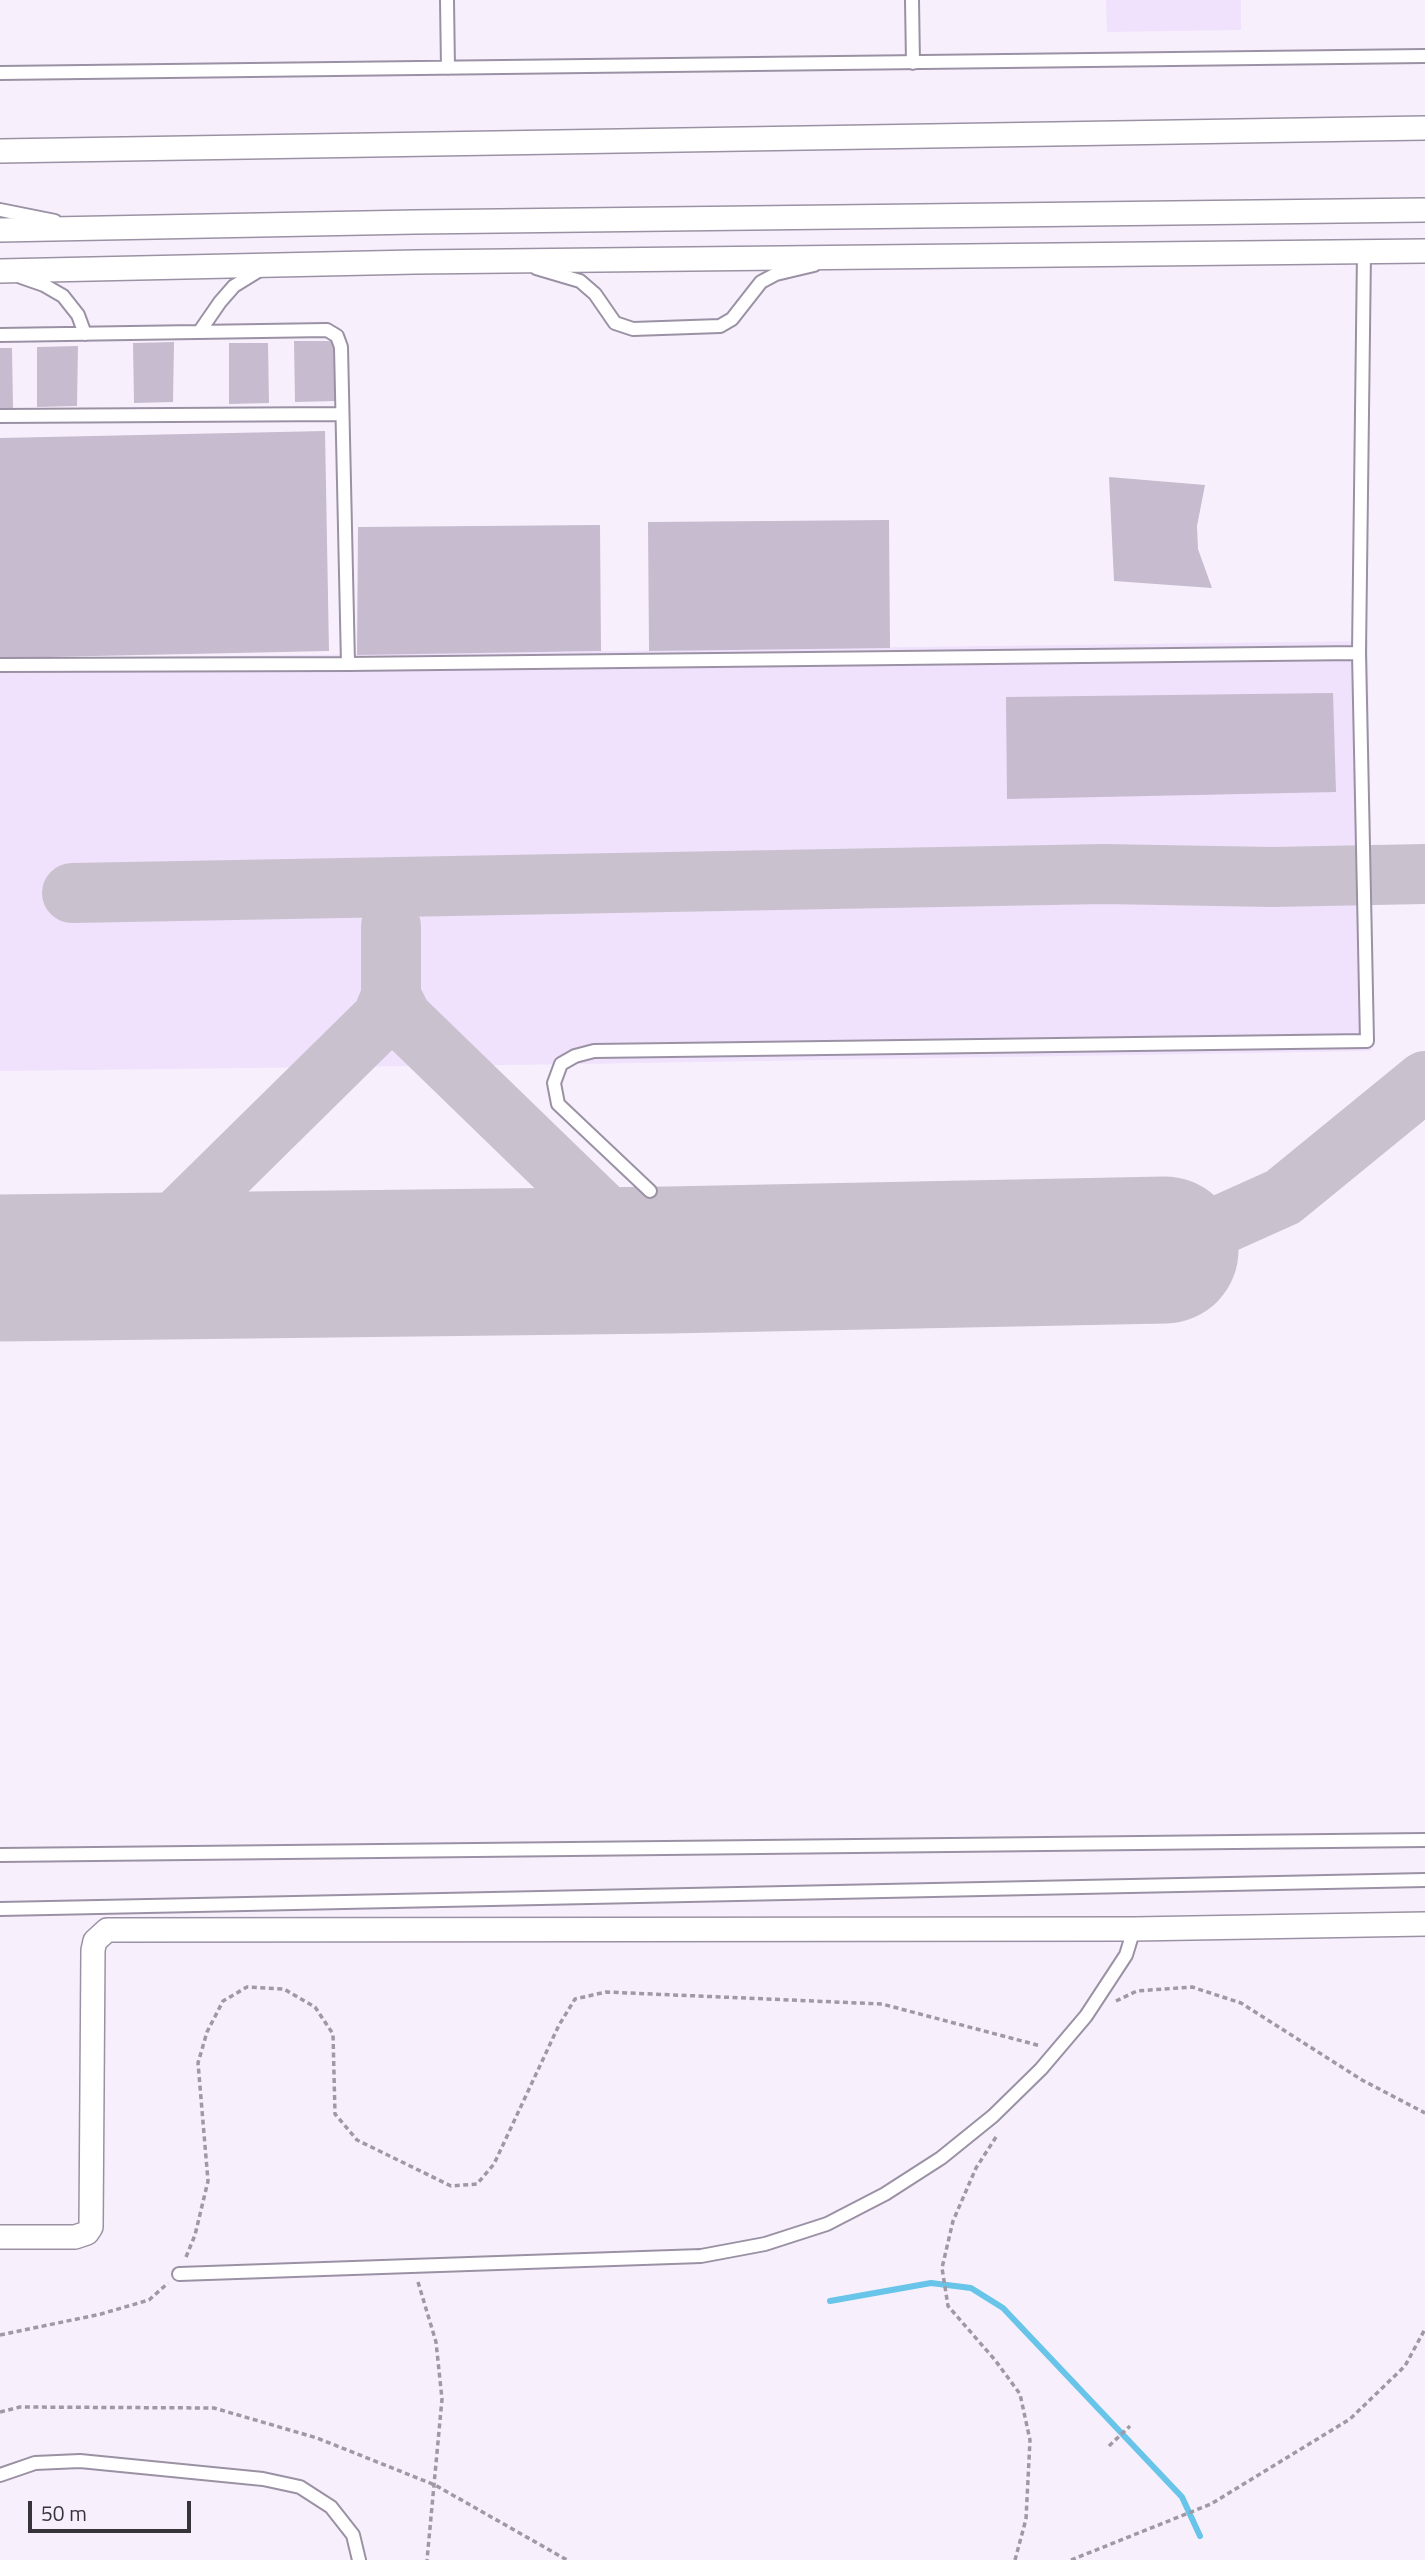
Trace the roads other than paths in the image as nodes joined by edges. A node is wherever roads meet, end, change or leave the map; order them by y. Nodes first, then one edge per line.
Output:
1 (447, 0) edge
2 (912, 0) edge
3 (1425, 56) edge
4 (913, 63) junction
5 (448, 68) junction
6 (0, 72) edge
7 (1425, 128) edge
8 (0, 151) edge
9 (0, 210) edge
10 (1425, 210) edge
11 (93, 228) junction
12 (0, 230) edge
13 (1425, 251) edge
14 (1364, 252) junction
15 (847, 258) junction
16 (512, 262) junction
17 (270, 265) junction
18 (2, 271) edge
19 (200, 331) junction
20 (85, 334) junction
21 (0, 335) edge
22 (342, 414) junction
23 (0, 416) edge
24 (1359, 653) junction
25 (348, 664) junction
26 (0, 665) edge
27 (650, 1191) dead end
28 (1425, 1840) edge
29 (0, 1855) edge
30 (1425, 1880) edge
31 (0, 1909) edge
32 (1425, 1924) edge
33 (1134, 1929) junction
34 (0, 2237) edge
35 (179, 2273) road end
36 (0, 2475) edge
37 (359, 2560) edge

1 - 5 lane
2 - 4 lane
3 - 4 lane
4 - 5 lane
5 - 6 lane
7 - 8 street
9 - 11 lane
10 - 11 street
11 - 12 street
13 - 14 street
14 - 15 street
14 - 24 lane
15 - 16 street
15 - 16 lane
16 - 17 street
17 - 18 street
17 - 19 lane
18 - 20 lane
19 - 20 lane
19 - 22 lane
20 - 21 lane
22 - 23 lane
22 - 25 lane
24 - 25 lane
24 - 27 lane
25 - 26 lane
28 - 29 lane
30 - 31 lane
32 - 33 street
33 - 34 street
33 - 35 lane
36 - 37 lane

